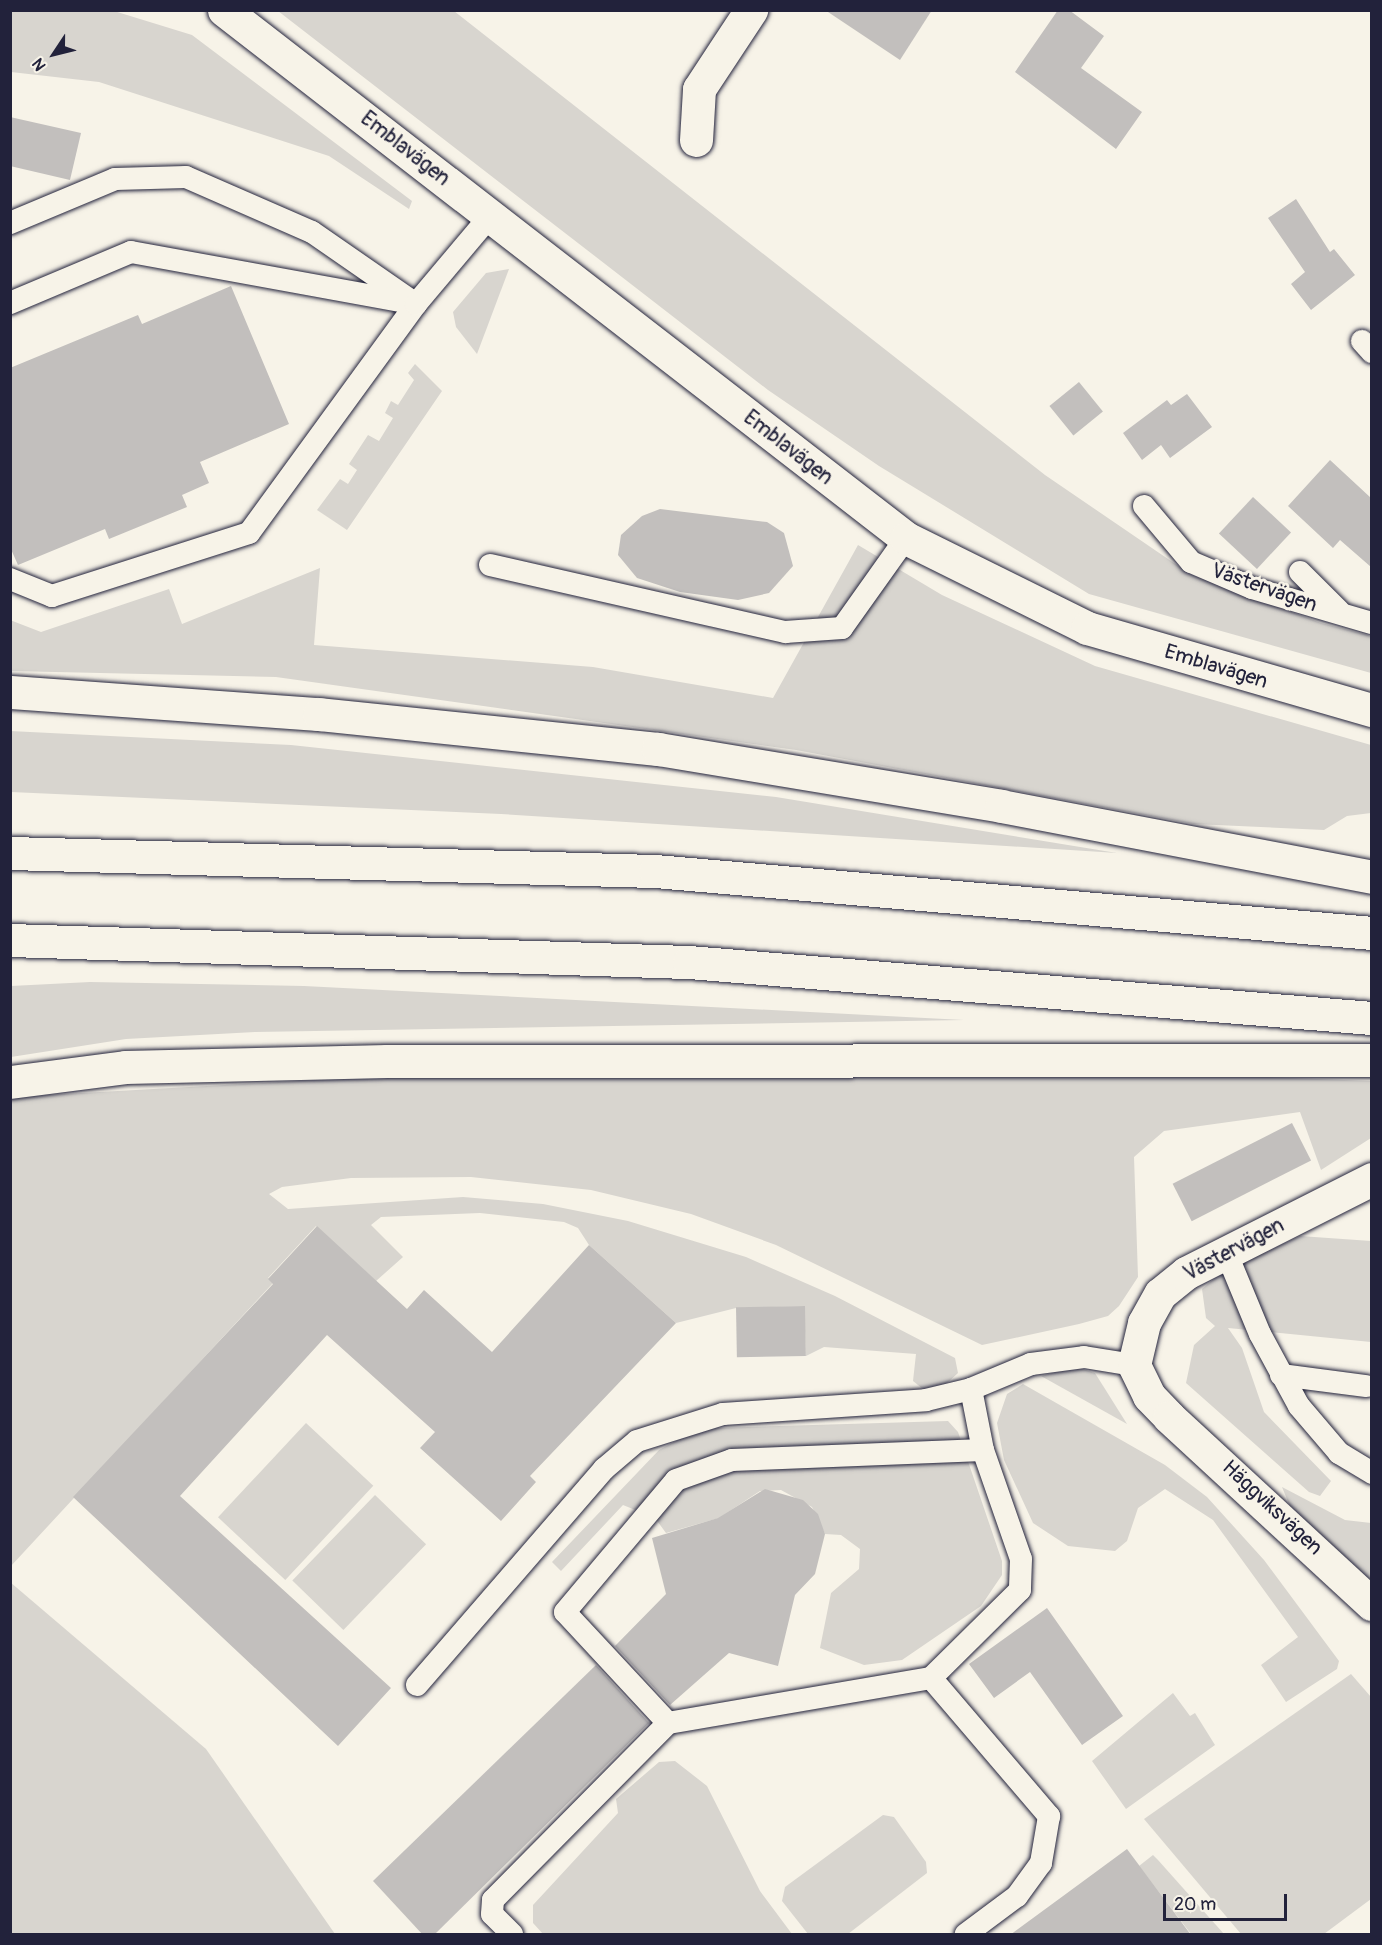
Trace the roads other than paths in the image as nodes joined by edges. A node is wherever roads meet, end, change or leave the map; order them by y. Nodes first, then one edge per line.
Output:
1 (197, 10) edge
2 (224, 10) edge
3 (751, 10) edge
4 (278, 49) junction
5 (696, 140) dead end
6 (490, 216) junction
7 (10, 223) edge
8 (10, 303) edge
9 (416, 304) junction
10 (1144, 506) dead end
11 (906, 538) junction
12 (490, 565) dead end
13 (1300, 572) dead end
14 (10, 579) edge
15 (1342, 615) junction
16 (1371, 623) edge
17 (10, 692) edge
18 (1371, 710) edge
19 (10, 853) edge
20 (1371, 877) edge
21 (1371, 933) edge
22 (10, 940) edge
23 (1371, 1018) edge
24 (1371, 1060) edge
25 (10, 1082) edge
26 (1371, 1179) edge
27 (1226, 1252) junction
28 (1134, 1365) junction
29 (1281, 1376) junction
30 (1366, 1386) dead end
31 (971, 1389) junction
32 (983, 1450) junction
33 (1371, 1473) edge
34 (1371, 1604) edge
35 (931, 1678) junction
36 (417, 1685) dead end
37 (668, 1723) junction
38 (512, 1935) edge
39 (966, 1935) edge

1 - 4 main road, Emblavägen
2 - 4 main road, Emblavägen
3 - 5 main road
4 - 6 main road, Emblavägen
6 - 9 lane
6 - 11 main road, Emblavägen
7 - 9 lane
8 - 9 lane
9 - 14 lane
10 - 15 lane, Västervägen
11 - 12 lane
11 - 18 main road, Emblavägen
13 - 15 lane
15 - 16 lane, Västervägen
17 - 20 main road
19 - 21 main road
22 - 23 main road
24 - 25 main road
26 - 27 main road, Västervägen
27 - 28 main road, Västervägen
27 - 29 lane
28 - 31 lane
28 - 34 main road, Häggviksvägen
29 - 30 lane
29 - 33 lane
31 - 32 lane
31 - 36 lane
32 - 35 lane
32 - 37 lane
35 - 37 lane
35 - 39 lane
37 - 38 lane

